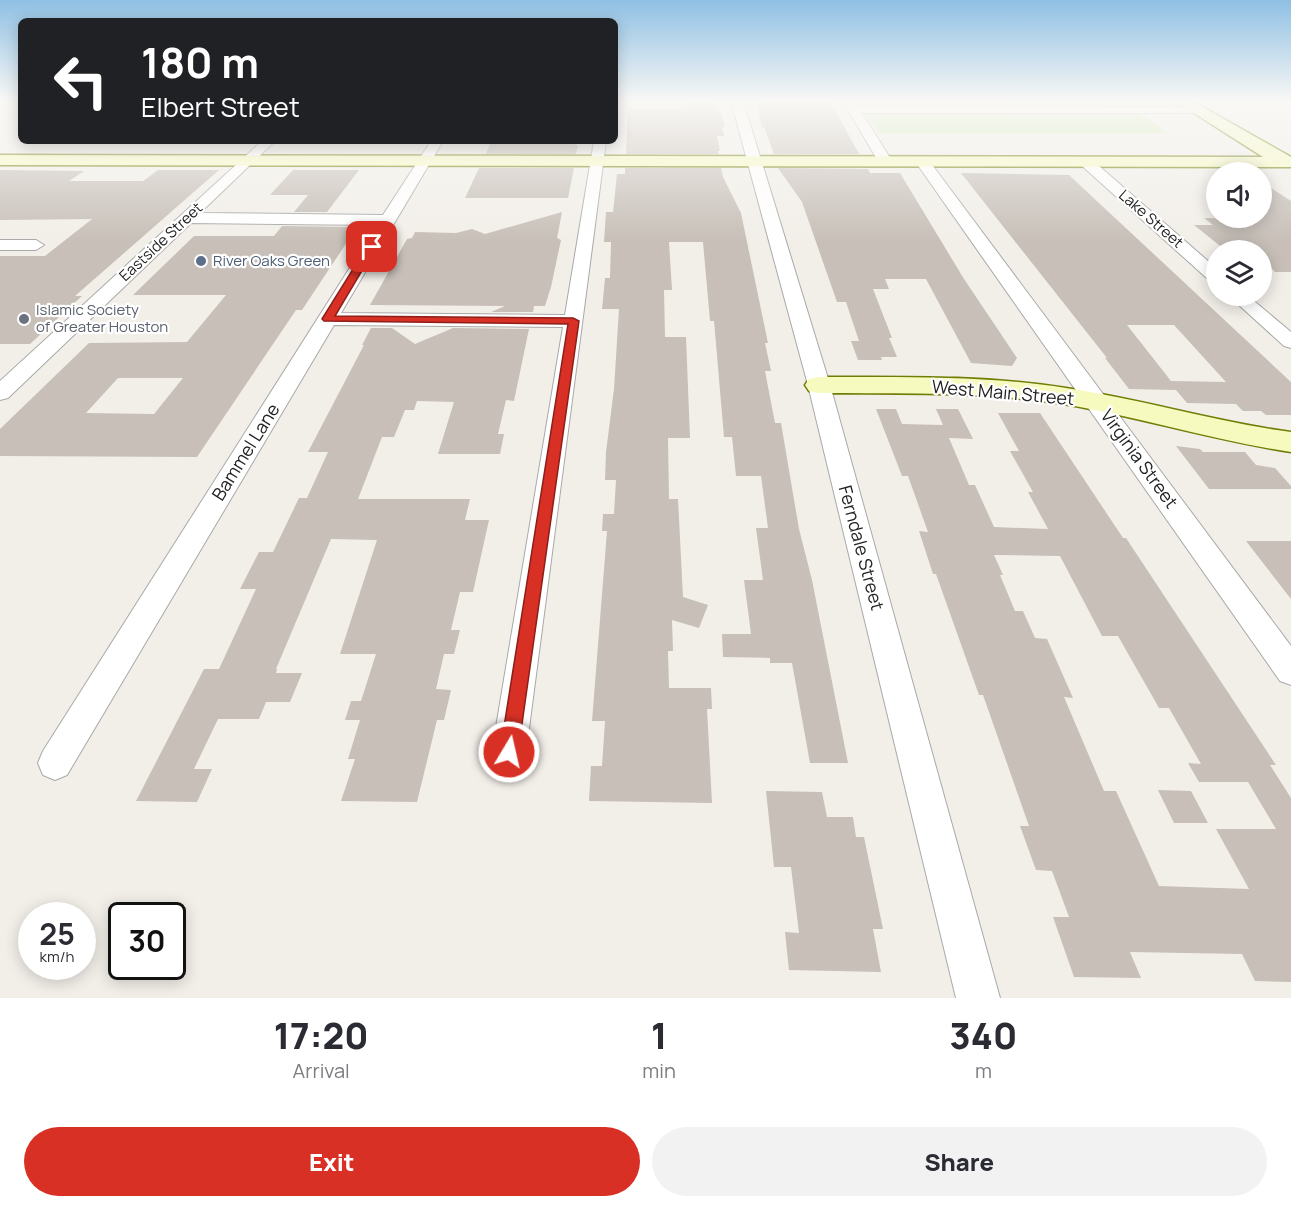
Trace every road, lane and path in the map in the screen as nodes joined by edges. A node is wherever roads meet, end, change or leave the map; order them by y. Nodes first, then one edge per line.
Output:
1 (262, 148) edge
2 (749, 148) edge
3 (877, 148) edge
4 (1267, 148) edge
5 (1271, 148) edge
6 (431, 151) edge
7 (599, 151) edge
8 (0, 160) edge
9 (249, 160) junction
10 (753, 161) junction
11 (885, 161) junction
12 (922, 161) junction
13 (1289, 161) edge
14 (1086, 162) junction
15 (187, 218) junction
16 (388, 220) junction
17 (0, 245) edge
18 (36, 245) dead end
19 (1206, 268) edge
20 (1250, 306) edge
21 (328, 319) junction
22 (573, 321) junction
23 (1291, 342) edge
24 (819, 385) junction
25 (0, 393) edge
26 (1098, 402) junction
27 (1291, 442) edge
28 (1291, 671) edge
29 (509, 752) dead end
30 (55, 763) dead end
31 (978, 998) edge

1 - 9 street, Eastside Street
2 - 10 street, Ferndale Street
3 - 11 street
4 - 13 street
5 - 13 street
6 - 7 street
6 - 9 street
6 - 16 street, Bammel Lane
7 - 10 street
7 - 22 street
8 - 9 street
9 - 15 street, Eastside Street
10 - 11 street
10 - 24 street, Ferndale Street
11 - 12 street
12 - 14 street
12 - 26 street, Virginia Street
13 - 14 street
14 - 19 street, Lake Street
15 - 16 street
15 - 25 street, Eastside Street
16 - 21 street, Bammel Lane
17 - 18 street
20 - 23 street
21 - 22 street
21 - 30 street, Bammel Lane
22 - 29 street
24 - 26 street, West Main Street
24 - 31 street, Ferndale Street
26 - 27 street, West Main Street
26 - 28 street, Virginia Street

